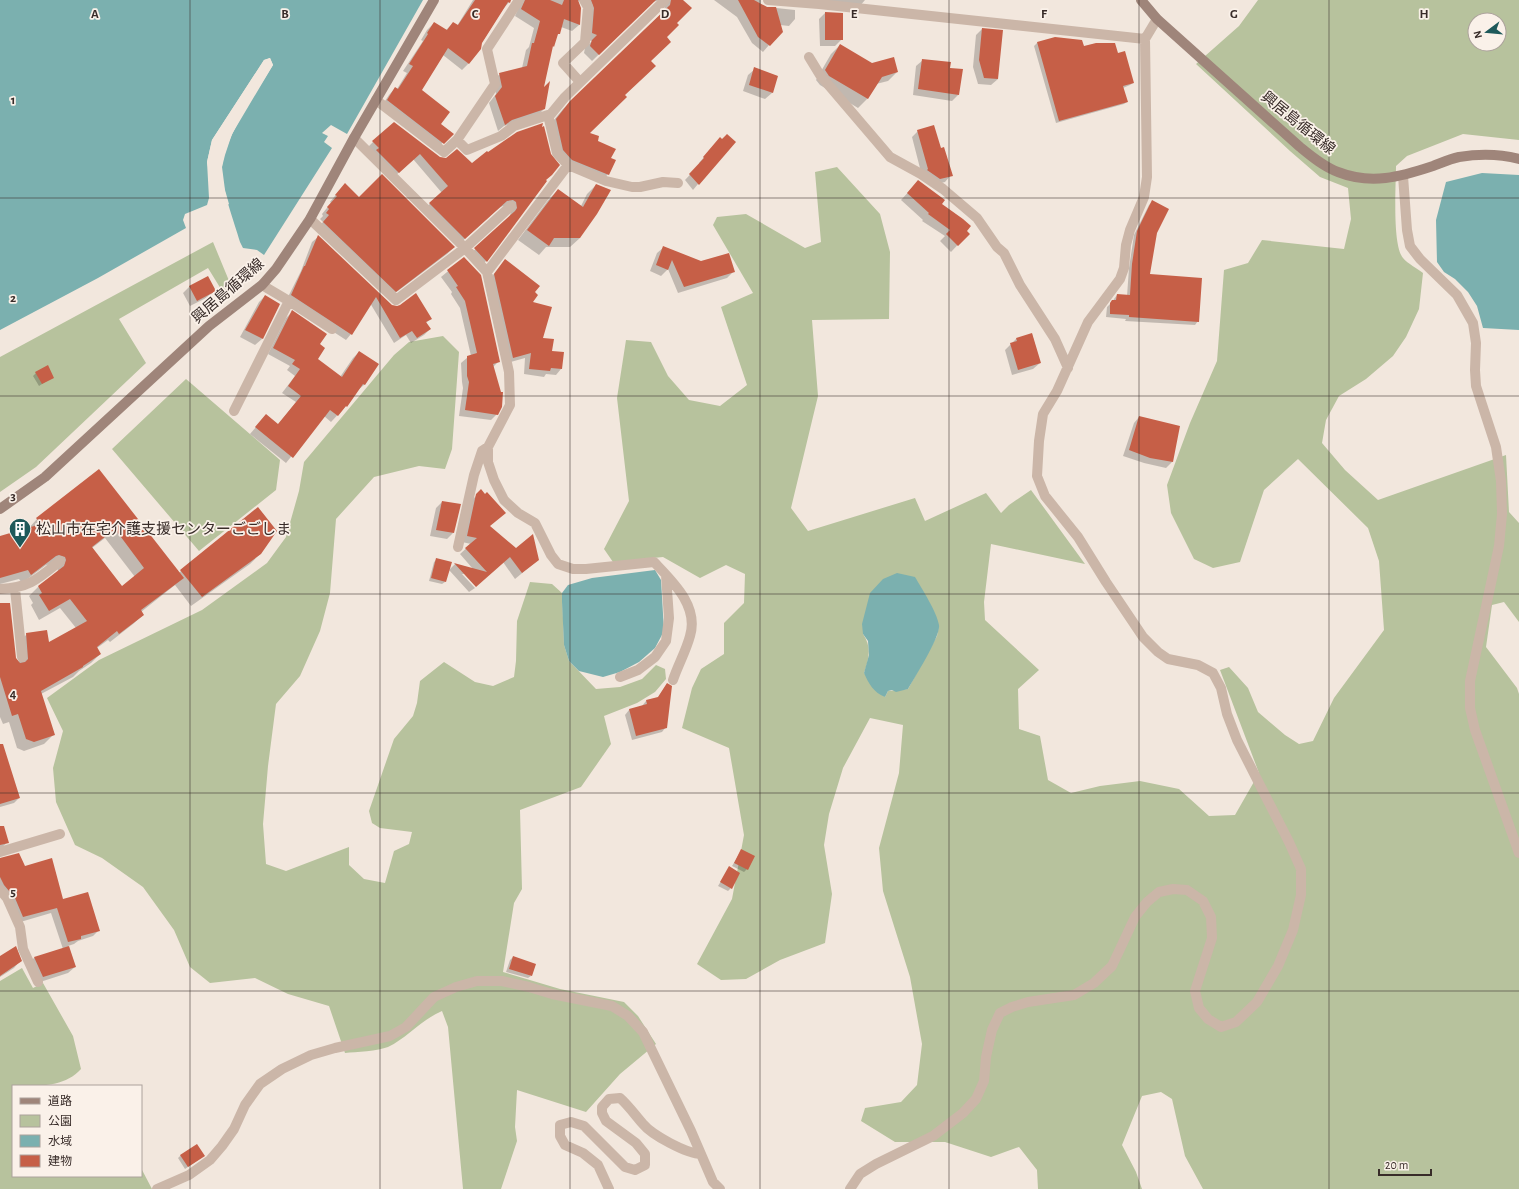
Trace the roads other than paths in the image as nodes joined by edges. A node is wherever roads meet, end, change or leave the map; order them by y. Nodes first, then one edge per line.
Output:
1 (434, 0) edge
2 (519, 0) edge
3 (584, 0) edge
4 (665, 0) edge
5 (768, 0) edge
6 (1141, 0) edge
7 (1157, 19) junction
8 (1145, 39) junction
9 (809, 57) dead end
10 (580, 82) junction
11 (376, 100) junction
12 (548, 115) junction
13 (354, 138) junction
14 (457, 140) junction
15 (1519, 159) edge
16 (568, 165) junction
17 (1403, 176) junction
18 (678, 183) dead end
19 (511, 206) dead end
20 (310, 219) junction
21 (465, 248) junction
22 (487, 272) junction
23 (262, 284) junction
24 (289, 301) junction
25 (332, 329) dead end
26 (1068, 368) junction
27 (234, 411) dead end
28 (488, 447) junction
29 (0, 509) edge
30 (458, 547) dead end
31 (60, 561) dead end
32 (666, 575) junction
33 (0, 589) edge
34 (15, 589) junction
35 (22, 657) dead end
36 (620, 677) dead end
37 (672, 680) dead end
38 (60, 834) dead end
39 (0, 852) edge
40 (1519, 854) edge
41 (0, 890) edge
42 (38, 982) dead end
43 (701, 1154) junction
44 (157, 1189) edge
45 (609, 1189) edge
46 (720, 1189) edge
47 (850, 1189) edge

1 - 11 main road, 興居島循環線
2 - 14 street
3 - 10 street
4 - 10 street
5 - 8 street
6 - 7 main road, 興居島循環線
7 - 8 street
7 - 17 main road, 興居島循環線
8 - 26 street
9 - 26 street
10 - 12 street
11 - 13 main road, 興居島循環線
11 - 14 street
12 - 14 street
12 - 16 street
13 - 20 main road, 興居島循環線
13 - 21 street
15 - 17 main road, 興居島循環線
16 - 18 street
16 - 22 street
17 - 40 street
19 - 21 street
20 - 21 street
20 - 23 main road, 興居島循環線
21 - 22 street
22 - 28 street
23 - 24 street
23 - 29 main road, 興居島循環線
24 - 25 street
24 - 27 street
26 - 47 street
28 - 30 street
28 - 32 street
31 - 34 street
32 - 36 street
32 - 37 street
33 - 34 street
34 - 35 street
38 - 39 street
41 - 42 street
43 - 44 street
43 - 45 street
43 - 46 street

